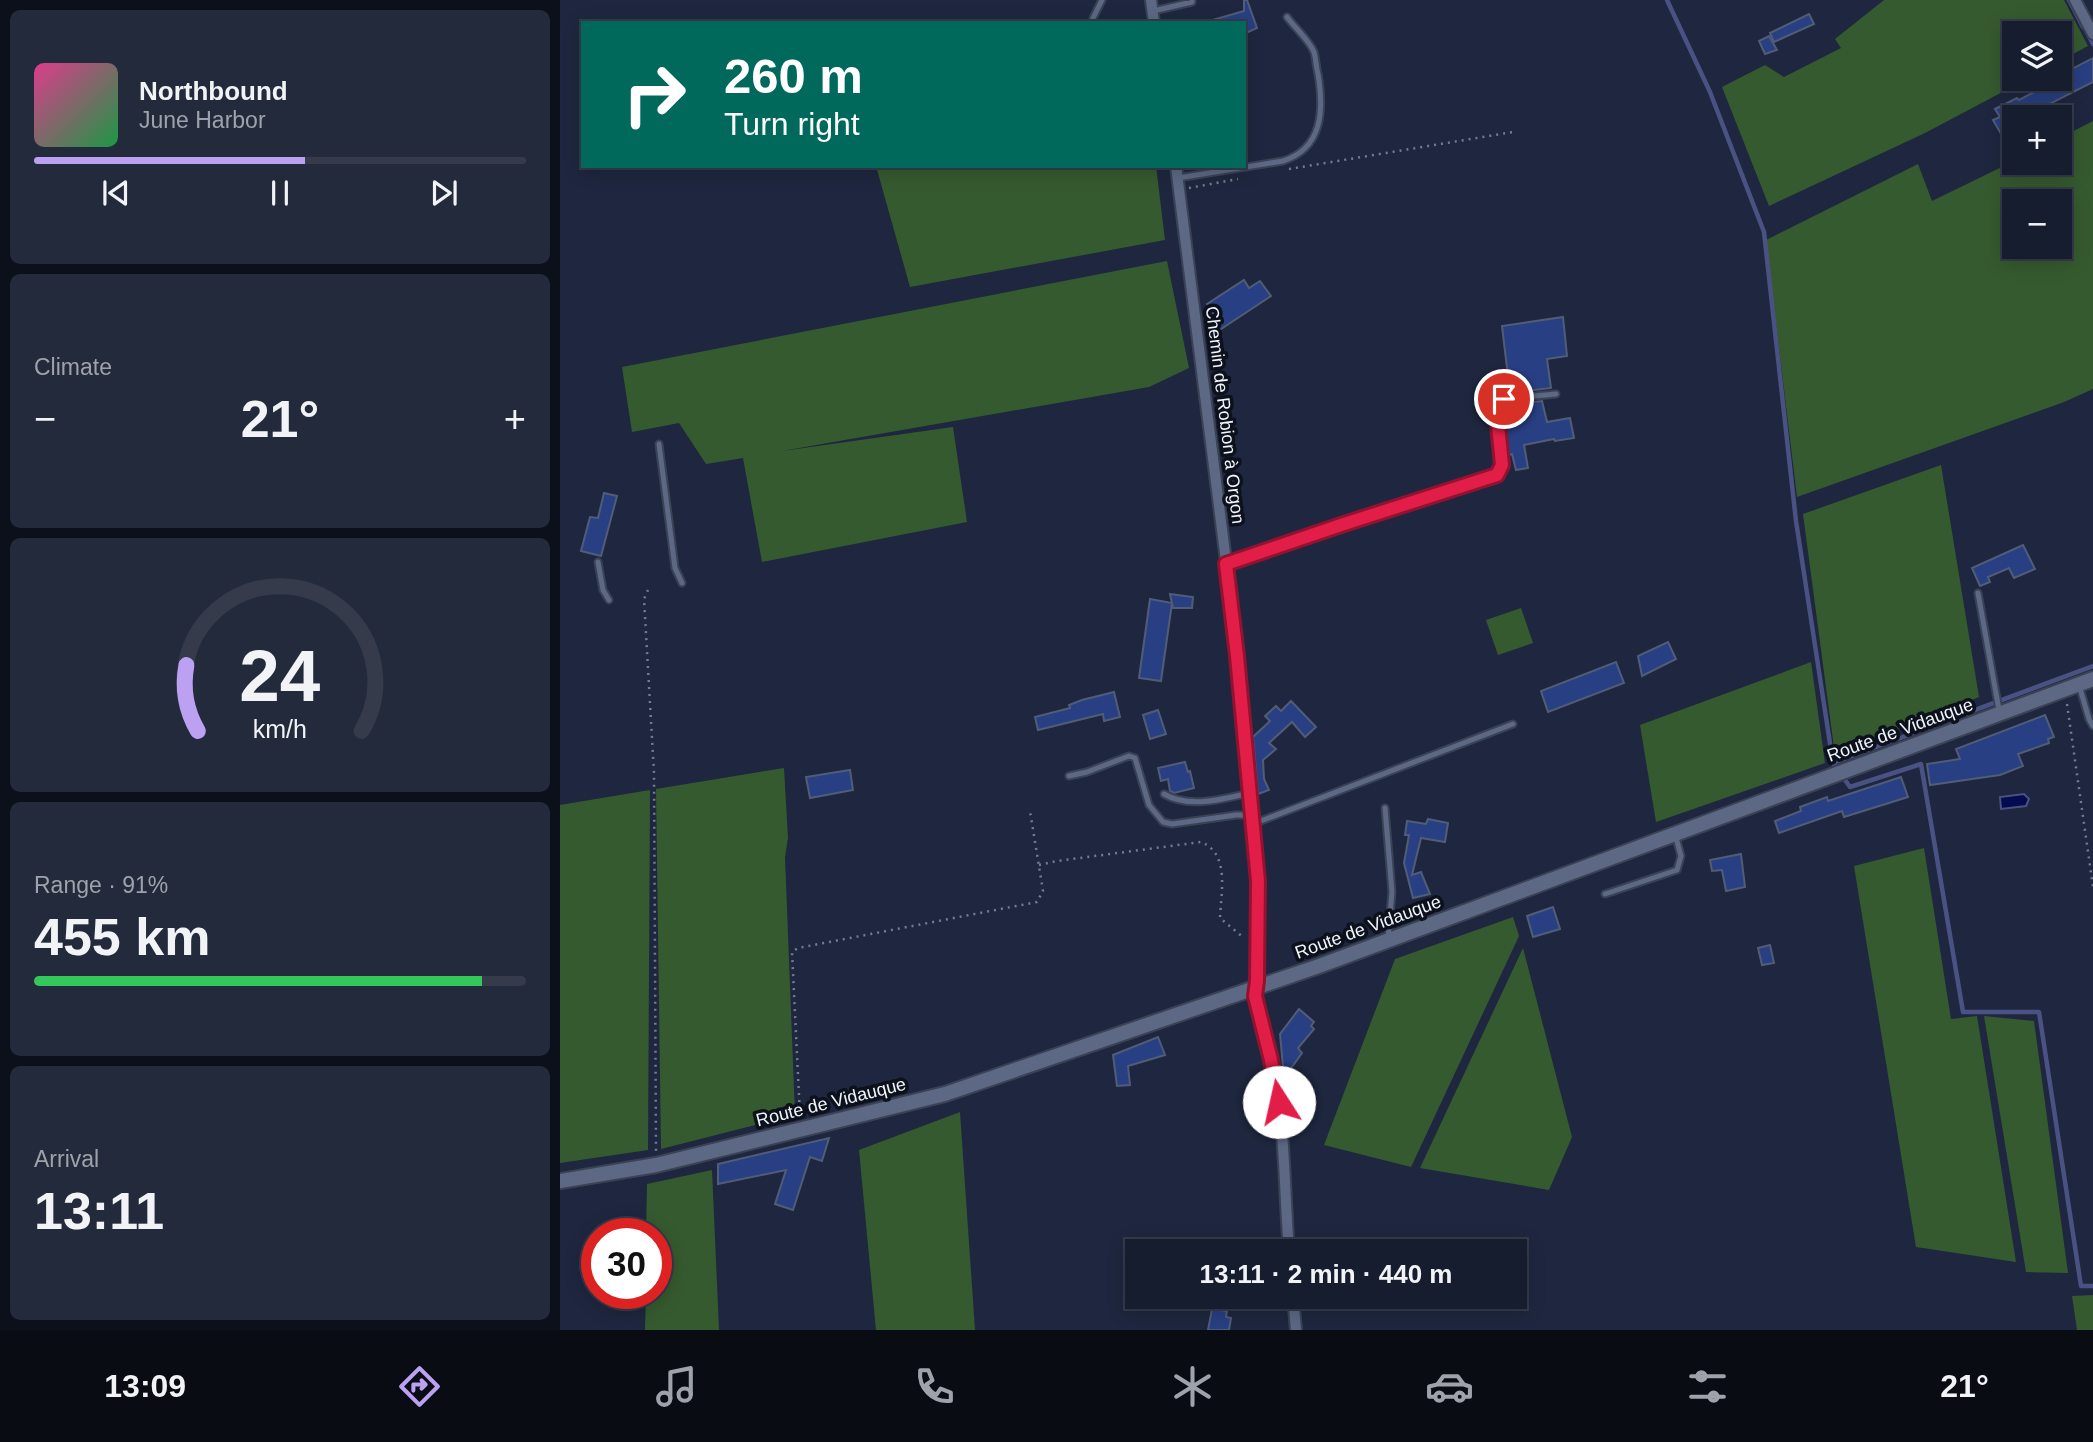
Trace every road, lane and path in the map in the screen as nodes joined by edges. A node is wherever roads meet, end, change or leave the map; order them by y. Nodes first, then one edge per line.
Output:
1 (1102, 0) edge
2 (1192, 0) edge
3 (2075, 0) edge
4 (1153, 11) edge
5 (1287, 17) dead end
6 (1093, 18) dead end
7 (2093, 34) edge
8 (1513, 132) dead end
9 (1246, 166) edge
10 (1235, 168) edge
11 (1278, 171) dead end
12 (1178, 178) edge
13 (1238, 179) dead end
14 (1556, 394) dead end
15 (659, 444) dead end
16 (598, 562) dead end
17 (1226, 564) junction
18 (682, 583) dead end
19 (648, 590) dead end
20 (1978, 593) dead end
21 (609, 600) dead end
22 (2086, 682) edge
23 (2063, 691) junction
24 (2000, 714) junction
25 (1513, 724) dead end
26 (2093, 726) edge
27 (1069, 776) dead end
28 (1250, 793) junction
29 (1164, 794) dead end
30 (1385, 808) dead end
31 (1030, 811) dead end
32 (1252, 820) junction
33 (1675, 834) junction
34 (1039, 865) junction
35 (2093, 887) edge
36 (1605, 894) dead end
37 (1387, 941) junction
38 (1257, 947) junction
39 (1256, 984) junction
40 (801, 1129) junction
41 (656, 1166) junction
42 (560, 1181) edge
43 (1288, 1239) edge
44 (1294, 1309) edge
45 (1296, 1330) edge

1 - 6 lane
2 - 4 lane
3 - 7 street
5 - 9 lane
8 - 11 path
10 - 12 lane
12 - 13 path
12 - 17 street, Chemin de Robion à Orgon
14 - 17 lane
15 - 18 lane
16 - 21 lane
17 - 28 street, Chemin de Robion à Orgon
19 - 41 path
20 - 24 lane
22 - 23 street, Route de Vidauque
22 - 26 lane
23 - 24 street, Route de Vidauque
23 - 35 path
24 - 33 street, Route de Vidauque
25 - 32 lane
27 - 32 lane
28 - 29 lane
28 - 32 street, Chemin de Robion à Orgon
30 - 37 lane
31 - 34 path
32 - 38 street, Chemin de Robion à Orgon
33 - 36 lane
33 - 37 street, Route de Vidauque
34 - 38 path
34 - 40 path
37 - 39 street, Route de Vidauque
38 - 39 street, Chemin de Robion à Orgon
39 - 40 street, Route de Vidauque
39 - 43 street, Chemin de Robion à Orgon
40 - 41 street, Route de Vidauque
41 - 42 street, Route de Vidauque
44 - 45 street

